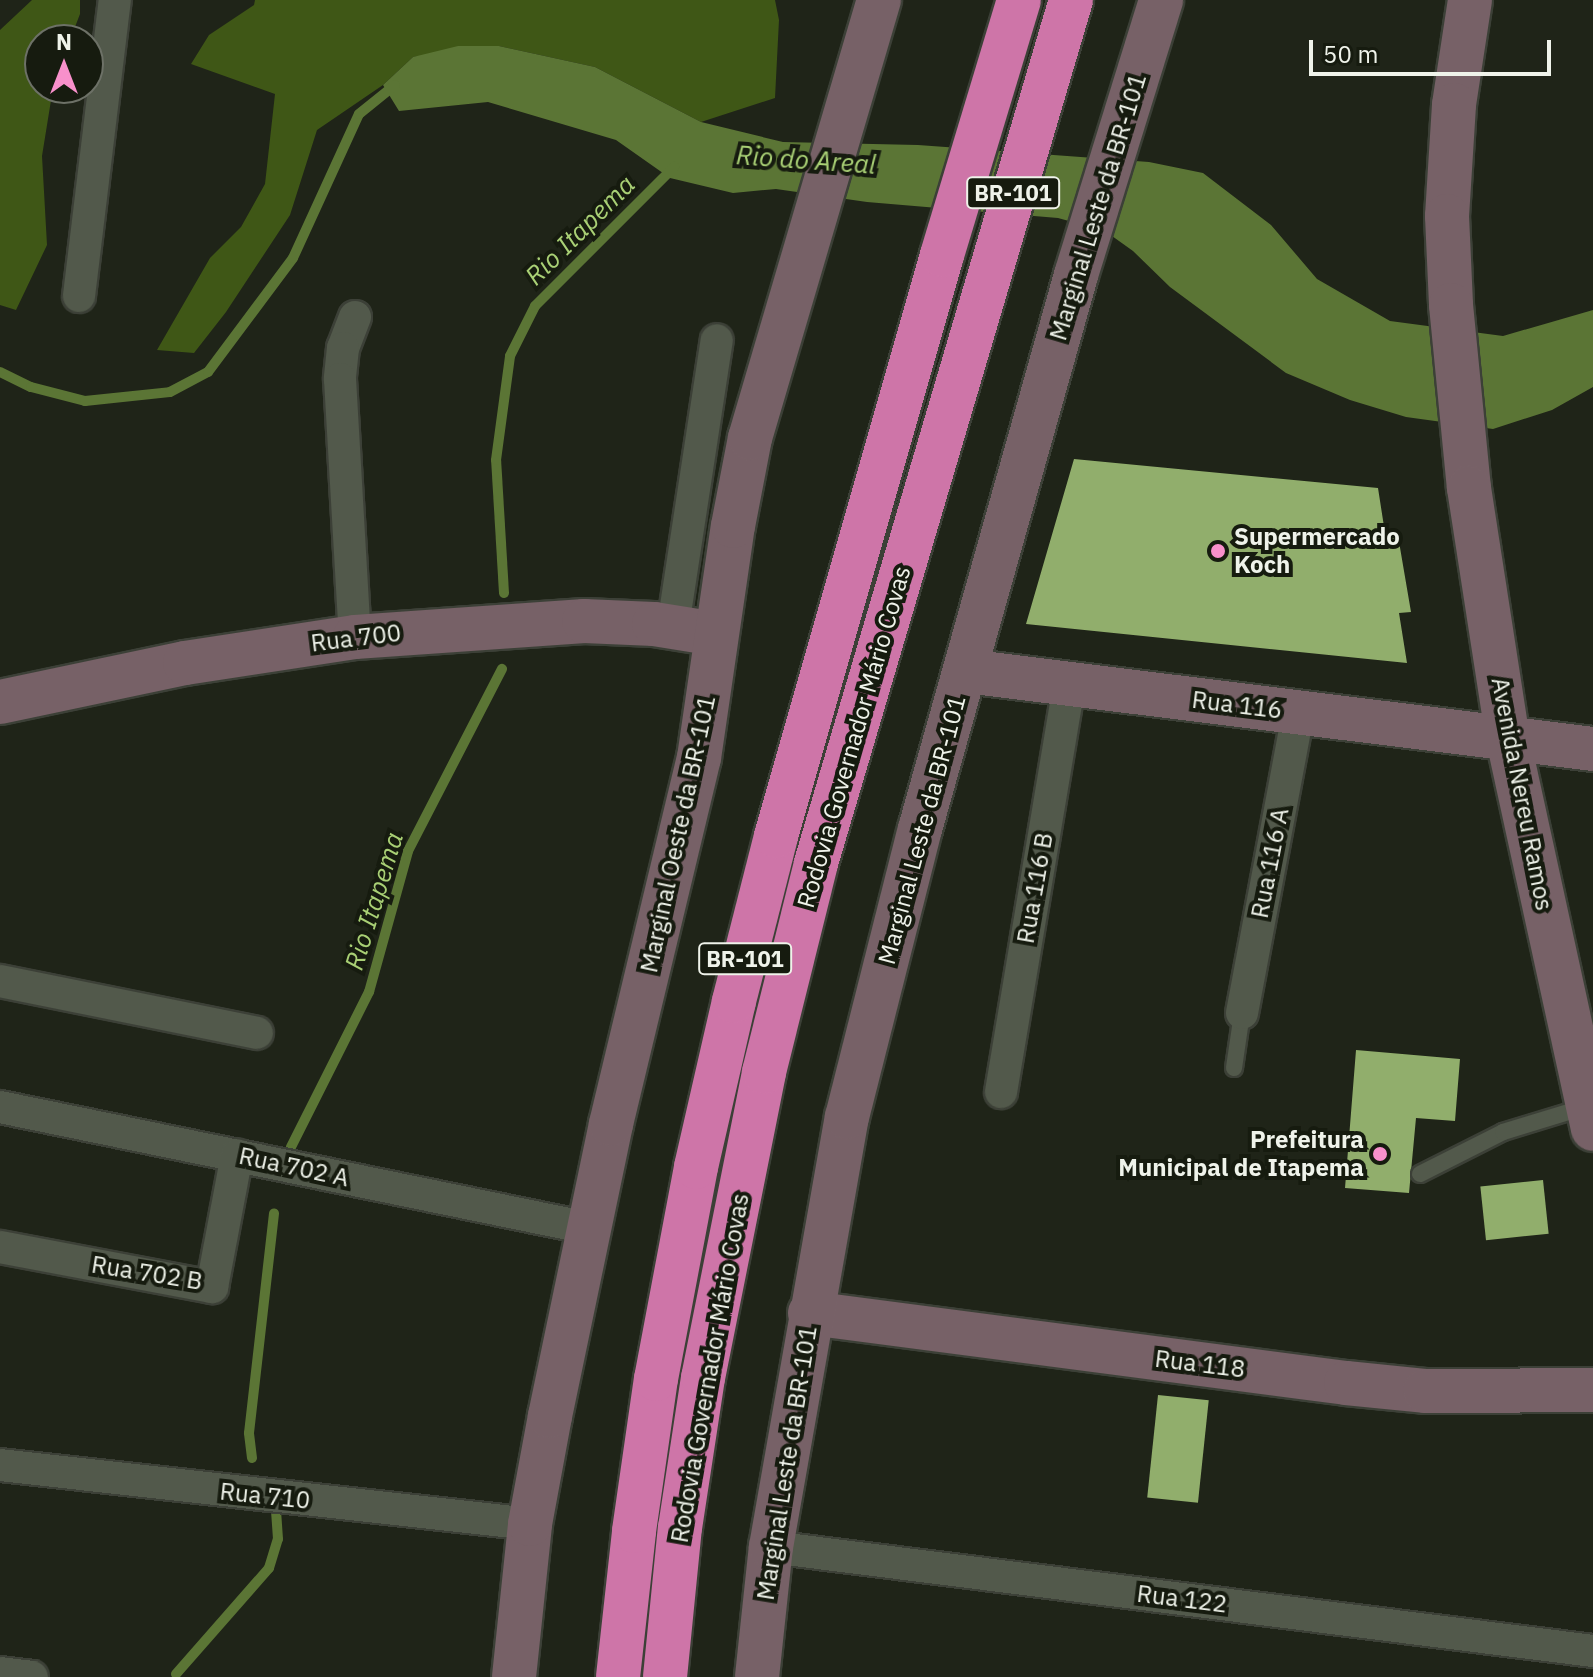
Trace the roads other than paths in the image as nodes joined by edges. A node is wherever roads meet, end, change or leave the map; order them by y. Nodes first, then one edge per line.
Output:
1 (115, 0) edge
2 (879, 0) edge
3 (1019, 0) edge
4 (1071, 0) edge
5 (1161, 0) edge
6 (1470, 0) edge
7 (79, 296) dead end
8 (355, 317) dead end
9 (717, 340) dead end
10 (673, 626) junction
11 (716, 634) junction
12 (355, 637) junction
13 (966, 671) junction
14 (1069, 684) junction
15 (0, 702) edge
16 (1298, 713) junction
17 (1508, 739) junction
18 (1593, 749) edge
19 (0, 981) edge
20 (1242, 1013) joint
21 (257, 1033) dead end
22 (1584, 1056) edge
23 (1234, 1068) dead end
24 (1001, 1092) dead end
25 (0, 1107) edge
26 (1590, 1118) edge
27 (237, 1155) junction
28 (1420, 1174) dead end
29 (588, 1228) junction
30 (0, 1247) edge
31 (810, 1313) junction
32 (1593, 1390) edge
33 (0, 1465) edge
34 (530, 1524) junction
35 (771, 1547) junction
36 (1593, 1651) edge
37 (0, 1673) edge
38 (32, 1677) edge
39 (514, 1677) edge
40 (618, 1677) edge
41 (665, 1677) edge
42 (757, 1677) edge

1 - 7 street
2 - 11 main road, Marginal Oeste da BR-101
3 - 40 highway, Rodovia Governador Mário Covas / BR-101
4 - 41 highway, Rodovia Governador Mário Covas / BR-101
5 - 13 main road, Marginal Leste da BR-101
6 - 17 main road, Avenida Nereu Ramos
8 - 12 street
9 - 10 street
10 - 11 main road, Rua 700
10 - 12 main road, Rua 700
11 - 29 main road, Marginal Oeste da BR-101
12 - 15 main road, Rua 700
13 - 14 main road, Rua 116
13 - 31 main road, Marginal Leste da BR-101
14 - 16 main road, Rua 116
14 - 24 street, Rua 116 B
16 - 17 main road, Rua 116
16 - 20 street, Rua 116 A
17 - 18 main road, Rua 116
17 - 22 main road, Avenida Nereu Ramos
19 - 21 street
20 - 23 lane
22 - 26 main road, Avenida Nereu Ramos
25 - 27 street, Rua 702 A
26 - 28 lane
27 - 29 street, Rua 702 A
27 - 30 street, Rua 702 B
29 - 34 main road, Marginal Oeste da BR-101
31 - 32 main road, Rua 118
31 - 35 main road, Marginal Leste da BR-101
33 - 34 street, Rua 710
34 - 39 main road, Marginal Oeste da BR-101
35 - 36 street, Rua 122
35 - 42 main road, Marginal Leste da BR-101
37 - 38 street

